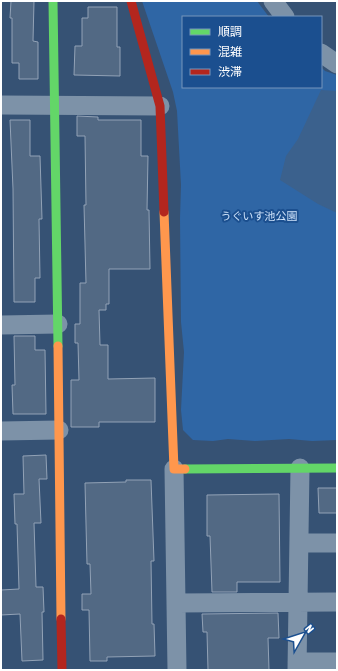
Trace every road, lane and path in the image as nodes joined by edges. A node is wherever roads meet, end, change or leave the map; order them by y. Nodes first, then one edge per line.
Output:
1 (53, 1) edge
2 (131, 1) edge
3 (273, 1) edge
4 (284, 16) edge
5 (322, 54) edge
6 (337, 64) edge
7 (1, 105) edge
8 (54, 105) junction
9 (160, 106) junction
10 (58, 324) junction
11 (1, 325) edge
12 (59, 430) junction
13 (1, 431) edge
14 (300, 468) junction
15 (337, 468) edge
16 (174, 470) junction
17 (337, 542) edge
18 (299, 543) junction
19 (298, 602) junction
20 (337, 602) edge
21 (176, 603) junction
22 (337, 662) edge
23 (297, 666) edge
24 (62, 670) edge
25 (177, 670) edge

1 - 8 street
2 - 9 street
3 - 4 street
5 - 6 street
7 - 8 street
8 - 9 street
8 - 10 street
9 - 16 street
10 - 11 street
10 - 12 street
12 - 13 street
12 - 24 street
14 - 15 street
14 - 16 street
14 - 18 street
16 - 21 street
17 - 18 street
18 - 19 street
19 - 20 street
19 - 21 street
19 - 23 street
21 - 25 street
22 - 23 street

